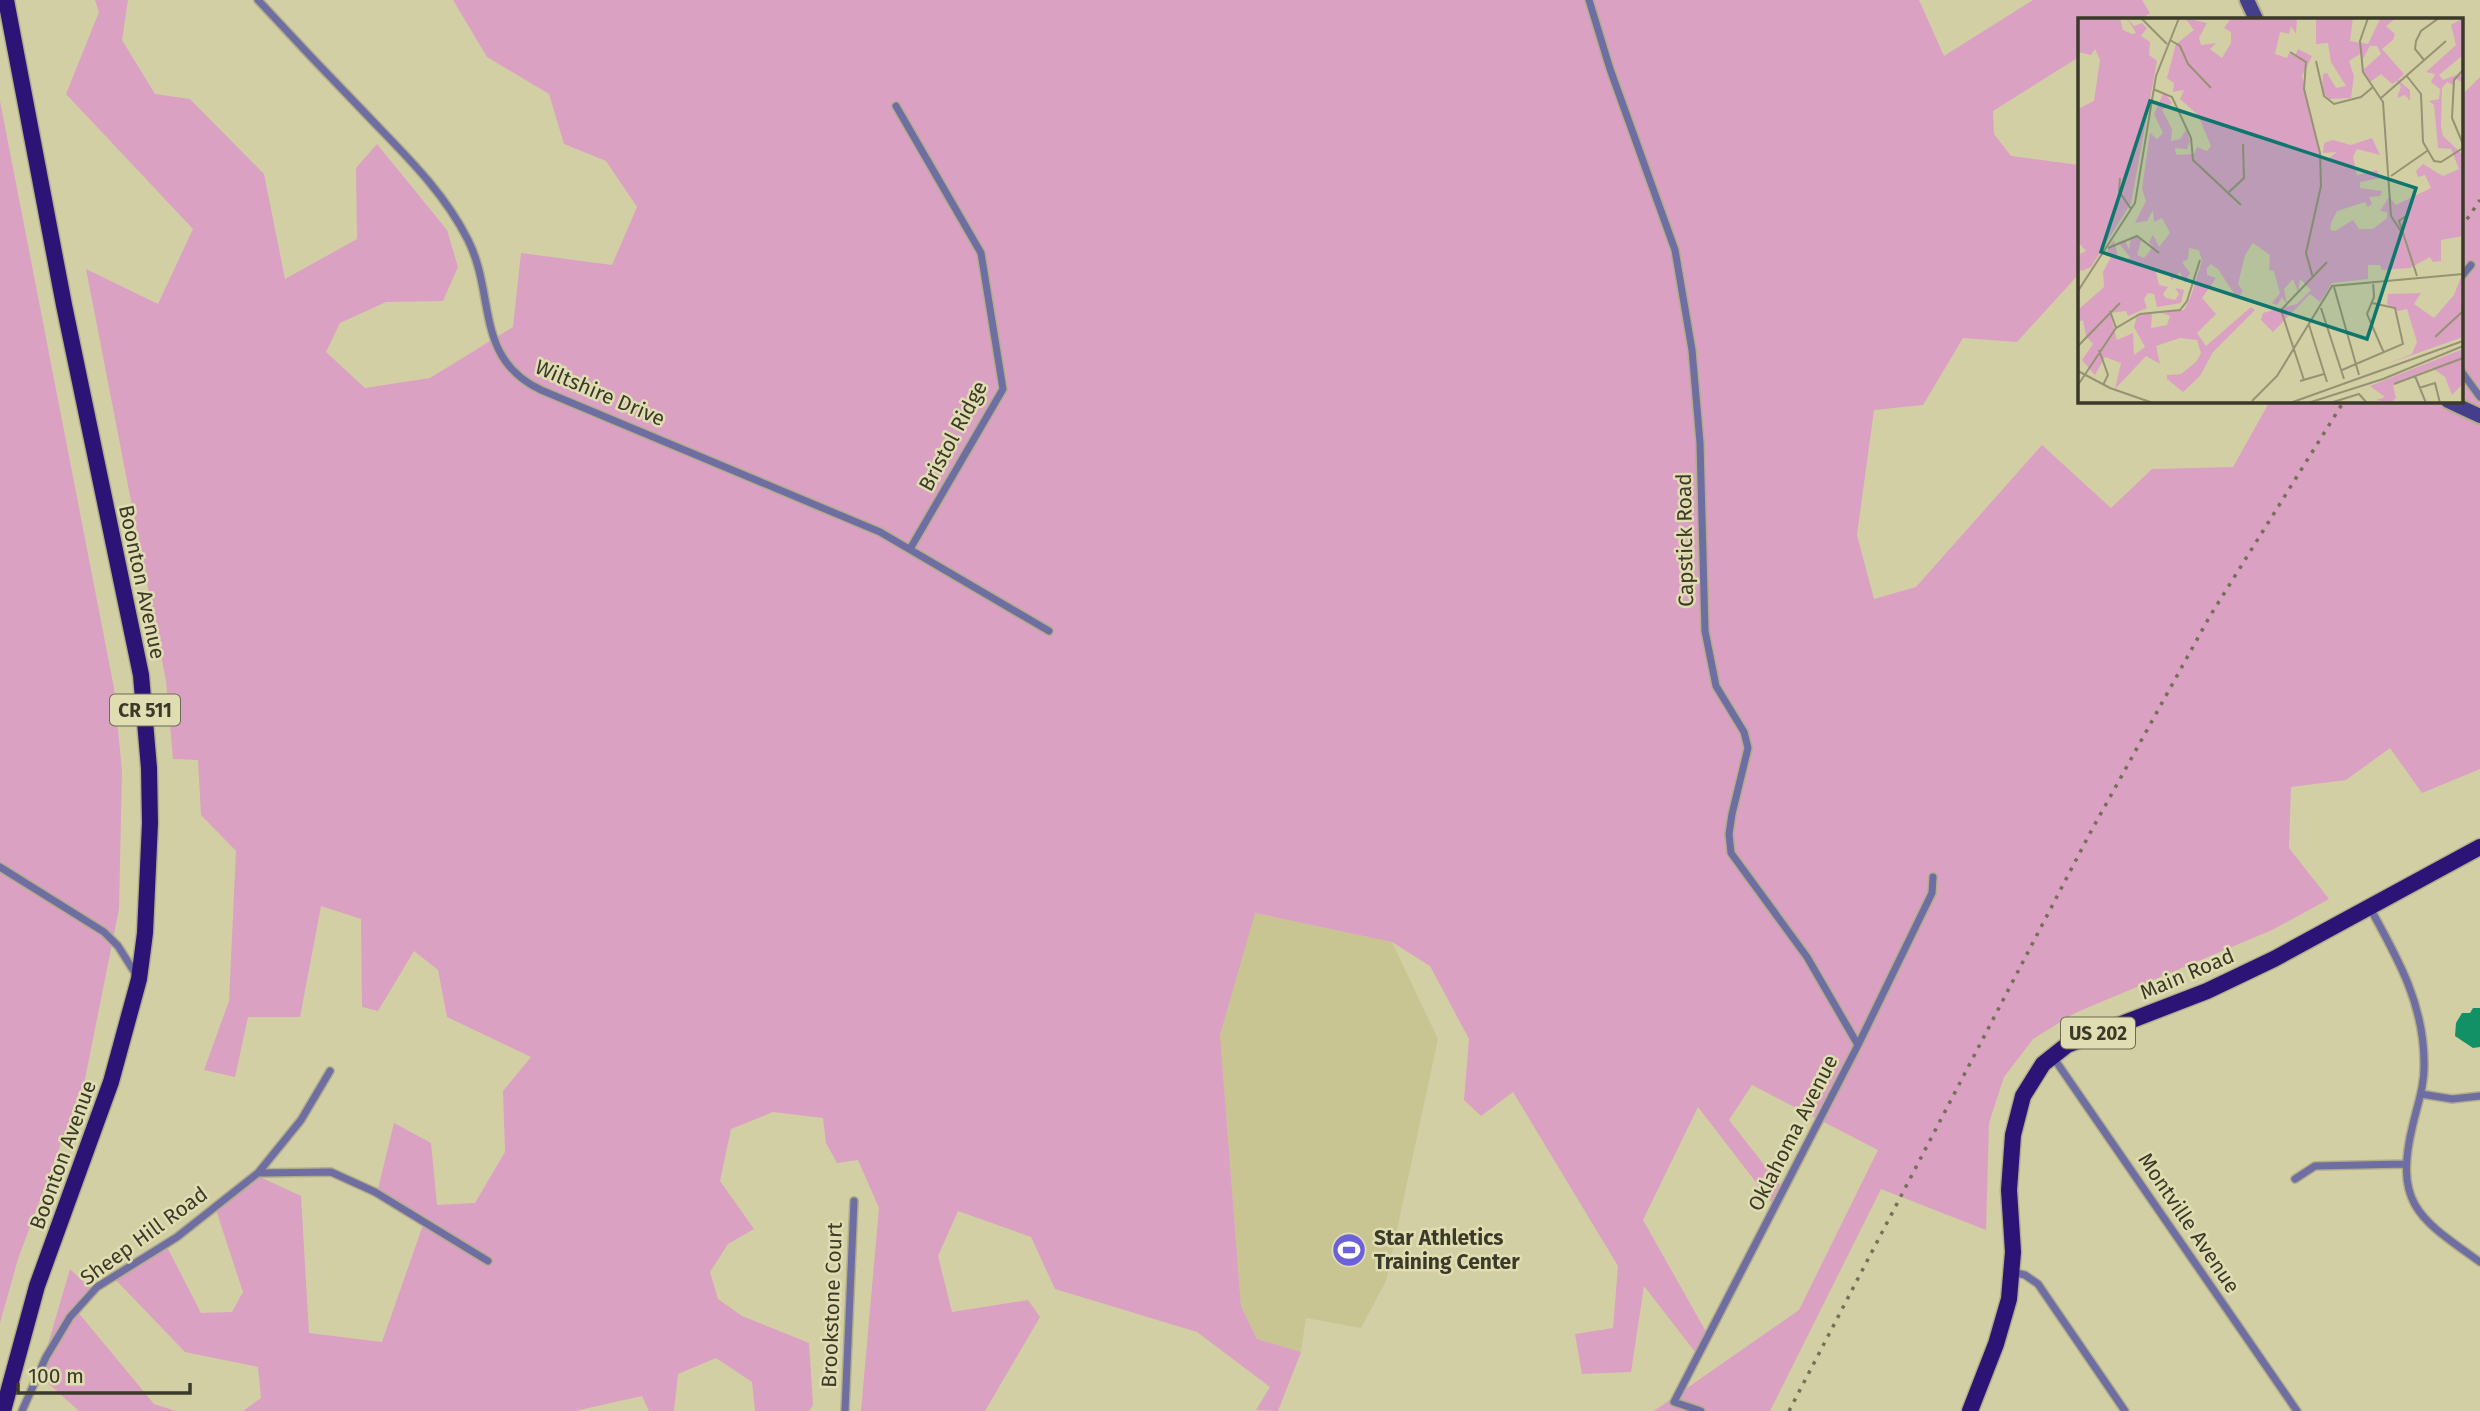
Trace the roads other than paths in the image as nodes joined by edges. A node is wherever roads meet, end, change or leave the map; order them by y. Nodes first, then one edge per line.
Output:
1 (6, 0) edge
2 (258, 0) edge
3 (1590, 0) edge
4 (2247, 0) edge
5 (2256, 18) edge
6 (896, 106) dead end
7 (2470, 265) dead end
8 (2462, 276) edge
9 (2462, 373) edge
10 (2480, 397) edge
11 (2450, 402) edge
12 (2480, 416) edge
13 (910, 549) junction
14 (1049, 631) dead end
15 (2480, 848) edge
16 (0, 867) edge
17 (1933, 877) dead end
18 (2370, 908) junction
19 (139, 979) junction
20 (1858, 1045) junction
21 (2052, 1056) junction
22 (330, 1071) dead end
23 (2421, 1094) junction
24 (2480, 1096) edge
25 (2406, 1164) junction
26 (258, 1173) junction
27 (2295, 1178) dead end
28 (854, 1200) dead end
29 (488, 1261) dead end
30 (2480, 1262) edge
31 (2012, 1272) junction
32 (4, 1411) edge
33 (22, 1411) edge
34 (845, 1411) edge
35 (1700, 1411) edge
36 (1970, 1411) edge
37 (2125, 1411) edge
38 (2297, 1411) edge

1 - 19 main road, Boonton Avenue / CR 511
2 - 13 street, Wiltshire Drive
3 - 20 street, Capstick Road
4 - 5 street
6 - 13 street, Bristol Ridge
7 - 8 street
9 - 10 street
11 - 12 street
13 - 14 street, Wiltshire Drive
15 - 18 main road, Main Road / US 202
16 - 19 street
17 - 20 street, Oklahoma Avenue
18 - 21 main road, Main Road / US 202
18 - 23 street
19 - 32 main road, Boonton Avenue / CR 511
20 - 35 street, Oklahoma Avenue
21 - 31 main road, Main Road / US 202
21 - 38 street, Montville Avenue
22 - 26 street, Sheep Hill Road
23 - 24 street
23 - 25 street
25 - 27 street
25 - 30 street
26 - 29 street
26 - 33 street, Sheep Hill Road
28 - 34 street, Brookstone Court
31 - 36 main road, Main Road / US 202
31 - 37 street

